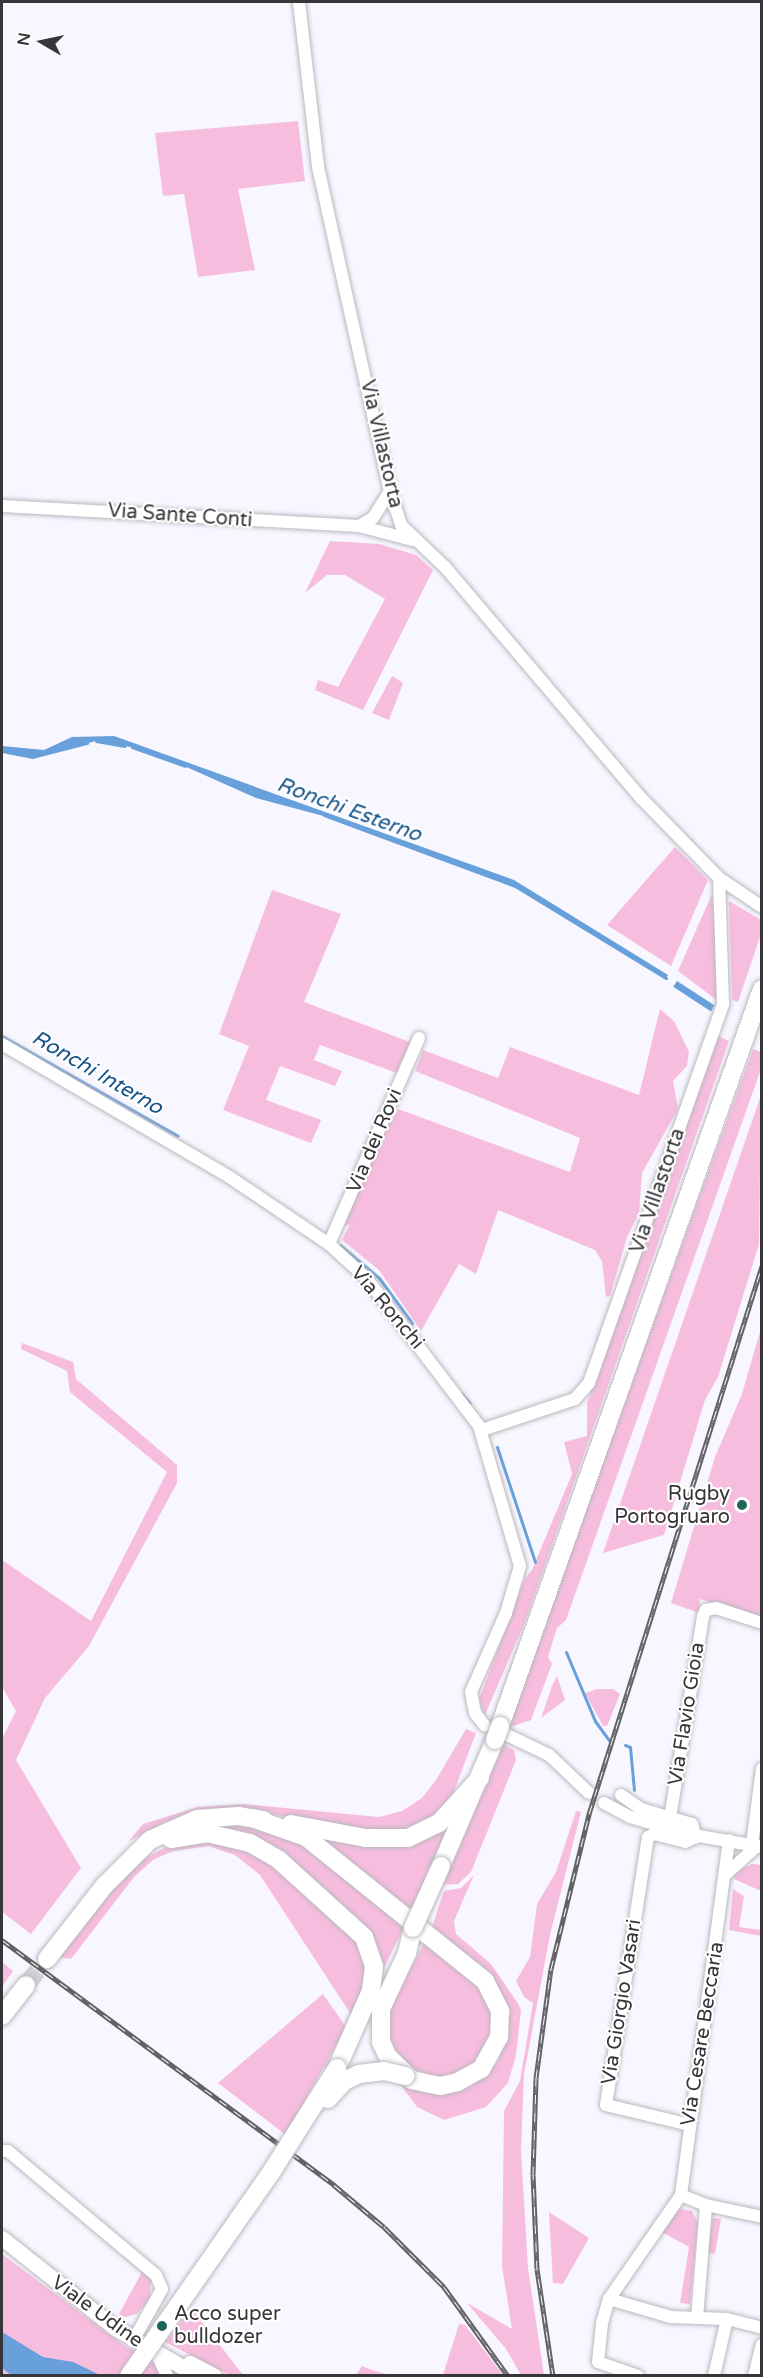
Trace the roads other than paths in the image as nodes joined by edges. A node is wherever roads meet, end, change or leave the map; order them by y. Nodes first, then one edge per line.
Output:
1 (299, 2) edge
2 (390, 491) junction
3 (2, 506) edge
4 (358, 526) junction
5 (412, 540) junction
6 (719, 879) junction
7 (762, 907) edge
8 (762, 989) edge
9 (419, 1038) dead end
10 (2, 1044) edge
11 (329, 1244) junction
12 (482, 1431) junction
13 (762, 1623) edge
14 (496, 1732) junction
15 (762, 1769) edge
16 (480, 1778) junction
17 (589, 1793) dead end
18 (621, 1795) dead end
19 (604, 1803) dead end
20 (252, 1818) junction
21 (670, 1818) junction
22 (696, 1837) junction
23 (729, 1840) junction
24 (757, 1846) edge
25 (726, 1874) junction
26 (104, 1886) junction
27 (413, 1928) junction
28 (46, 1959) tunnel mouth
29 (26, 1984) tunnel mouth
30 (2, 2016) edge
31 (337, 2068) junction
32 (405, 2076) junction
33 (690, 2125) junction
34 (2, 2151) edge
35 (272, 2171) junction
36 (681, 2195) junction
37 (706, 2205) junction
38 (762, 2217) edge
39 (2, 2238) edge
40 (609, 2299) junction
41 (697, 2318) junction
42 (728, 2319) junction
43 (762, 2328) edge
44 (136, 2337) junction
45 (762, 2345) edge
46 (158, 2349) junction
47 (187, 2374) edge
48 (129, 2376) edge
49 (167, 2376) edge
50 (206, 2376) edge
51 (214, 2376) edge
52 (638, 2376) edge
53 (714, 2376) edge
54 (754, 2376) edge

1 - 2 street, Via Villastorta
2 - 4 street
2 - 5 street, Via Villastorta
3 - 4 street, Via Sante Conti
4 - 5 street, Via Sante Conti
5 - 6 street, Via Villastorta
6 - 7 street, Via Villastorta
6 - 12 street, Via Villastorta
8 - 14 highway
9 - 11 street, Via dei Rovi
10 - 11 street, Via Ronchi
11 - 12 street, Via Ronchi
12 - 14 street, Via Ronchi
13 - 21 street, Via Flavio Gioia
14 - 16 highway
14 - 17 street
15 - 24 street
16 - 20 highway
16 - 27 highway, bridge
18 - 21 street
19 - 22 street
20 - 26 highway
20 - 32 highway
21 - 22 street
22 - 23 street
22 - 33 street, Via Giorgio Vasari
23 - 24 street
23 - 25 street, Via Cesare Beccaria
24 - 25 street
25 - 33 street, Via Cesare Beccaria
26 - 28 highway
26 - 31 highway
27 - 31 highway
27 - 32 highway
29 - 30 highway
31 - 35 highway, bridge
32 - 35 highway, bridge
33 - 36 street, Via Cesare Beccaria
34 - 44 street
35 - 48 highway, bridge
36 - 37 street
36 - 40 street
37 - 38 street
37 - 41 street
39 - 44 main road, Viale Udine
40 - 41 street
40 - 52 street
41 - 42 street
42 - 43 street
42 - 53 street
44 - 46 main road, Viale Udine
45 - 54 street
46 - 47 main road, Viale Udine
46 - 49 street
46 - 51 main road
47 - 50 street

